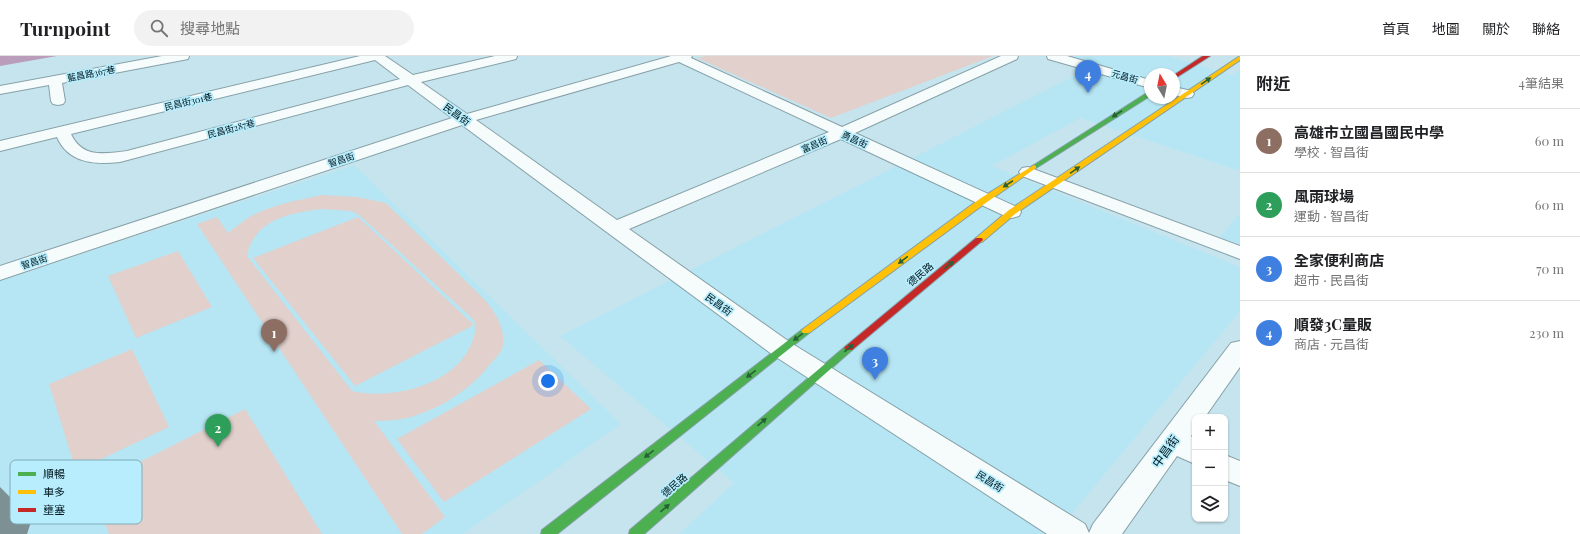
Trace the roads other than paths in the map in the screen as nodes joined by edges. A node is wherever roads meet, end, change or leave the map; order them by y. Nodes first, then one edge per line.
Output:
1 (122, 56) edge
2 (183, 56) edge
3 (377, 56) edge
4 (511, 56) edge
5 (681, 56) edge
6 (1012, 56) edge
7 (1053, 56) edge
8 (1207, 56) edge
9 (1240, 58) edge
10 (1180, 73) edge
11 (0, 78) edge
12 (55, 80) junction
13 (410, 80) junction
14 (1144, 82) edge
15 (0, 90) edge
16 (1180, 92) edge
17 (1144, 96) edge
18 (58, 101) dead end
19 (1163, 104) edge
20 (464, 119) junction
21 (62, 131) junction
22 (841, 133) junction
23 (0, 146) edge
24 (1028, 172) junction
25 (1056, 182) junction
26 (984, 200) junction
27 (1012, 212) junction
28 (614, 228) junction
29 (1240, 254) edge
30 (0, 273) edge
31 (1240, 349) edge
32 (782, 350) junction
33 (819, 373) junction
34 (1184, 446) edge
35 (1228, 468) edge
36 (1240, 474) edge
37 (547, 534) edge
38 (636, 534) edge
39 (1074, 534) edge
40 (1104, 534) edge

1 - 11 street
2 - 12 street, 藍昌路367巷
3 - 13 street, 民昌街
3 - 21 street, 民昌街301巷
4 - 13 street, 民昌街287巷
5 - 20 street, 智昌街
5 - 22 street, 勇昌街
6 - 22 street, 富昌街
7 - 14 street, 元昌街
8 - 10 street
16 -> 9 street, 德民路
12 - 15 street, 藍昌路367巷
12 - 18 street
13 - 20 street, 民昌街
13 - 21 street, 民昌街287巷
17 -> 24 street, 德民路
25 -> 19 street, 德民路
20 - 28 street, 民昌街
20 - 30 street, 智昌街
21 - 23 street, 民昌街301巷
22 - 26 street, 勇昌街
22 - 28 street, 富昌街
24 - 25 street
24 -> 26 street, 德民路
25 - 27 street, 德民路
25 - 29 street
26 - 27 street, 勇昌街
26 -> 32 street, 德民路
33 -> 27 street, 德民路
28 - 32 street, 民昌街
31 - 34 street, 中昌街
32 - 33 street, 民昌街
32 -> 37 street, 德民路
38 -> 33 street, 德民路
33 - 39 street, 民昌街
34 - 40 street, 中昌街
35 - 36 street

